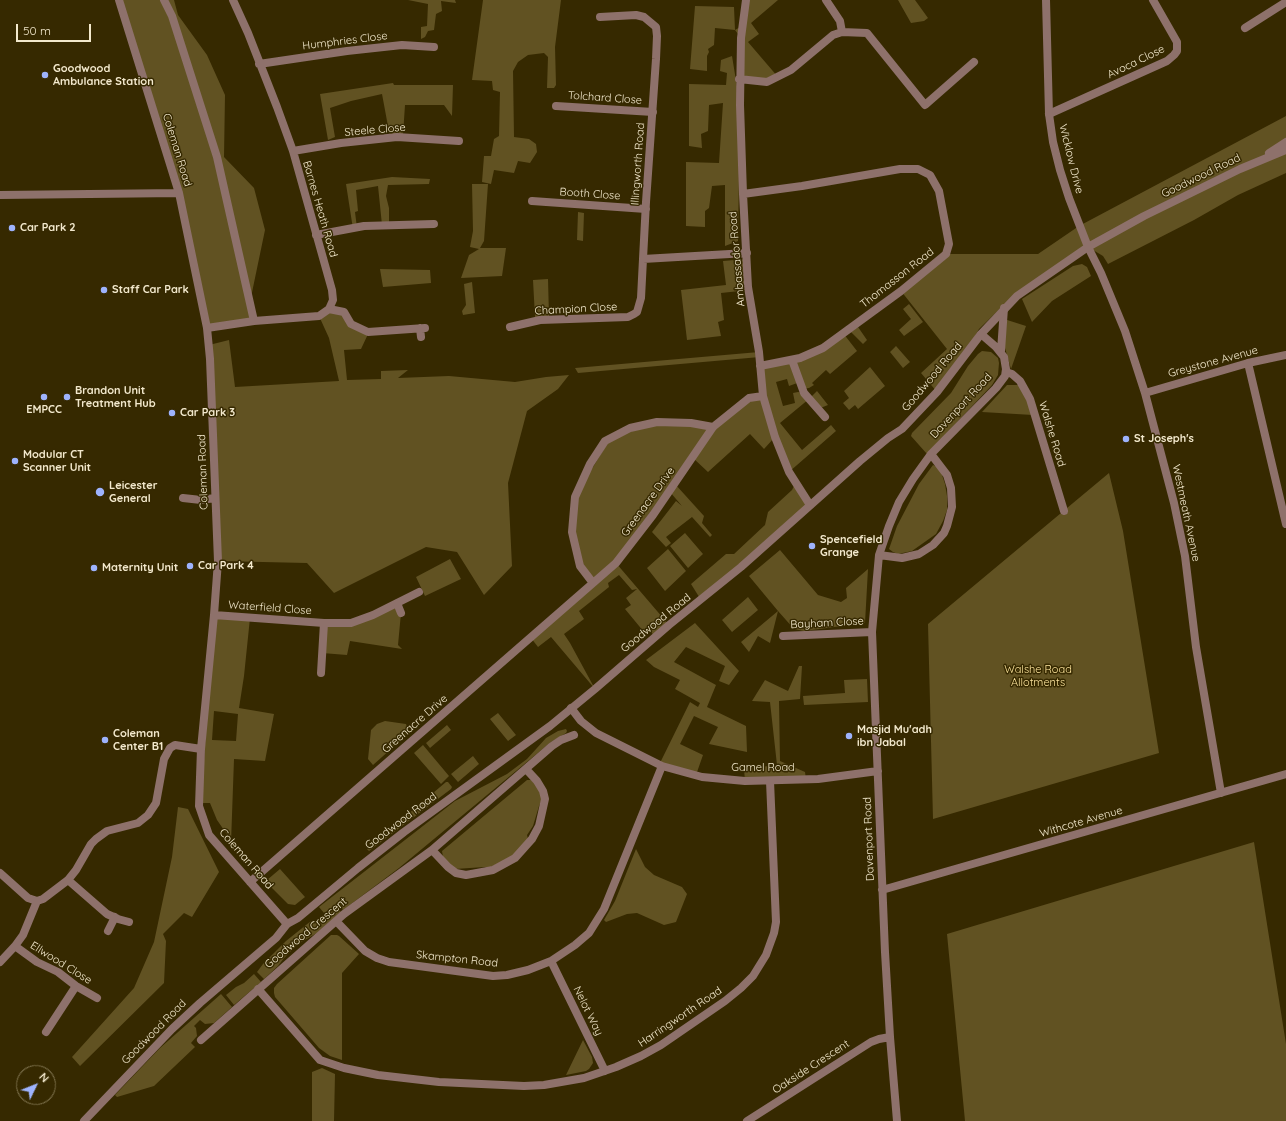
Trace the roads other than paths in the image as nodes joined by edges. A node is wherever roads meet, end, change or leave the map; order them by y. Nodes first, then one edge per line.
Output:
1 (119, 0) edge
2 (164, 0) edge
3 (233, 0) edge
4 (746, 0) edge
5 (837, 0) edge
6 (1046, 0) edge
7 (1153, 0) edge
8 (1286, 2) edge
9 (828, 3) edge
10 (600, 17) dead end
11 (1244, 28) dead end
12 (842, 32) junction
13 (434, 46) dead end
14 (974, 62) dead end
15 (259, 64) junction
16 (740, 79) junction
17 (556, 106) dead end
18 (653, 112) junction
19 (1049, 114) junction
20 (459, 141) dead end
21 (1286, 142) edge
22 (1286, 150) edge
23 (293, 151) junction
24 (1253, 163) junction
25 (179, 194) junction
26 (742, 194) junction
27 (0, 195) edge
28 (532, 201) dead end
29 (646, 209) junction
30 (434, 224) dead end
31 (316, 235) junction
32 (1088, 247) junction
33 (747, 253) junction
34 (643, 259) junction
35 (1004, 308) junction
36 (329, 309) junction
37 (254, 321) junction
38 (510, 327) dead end
39 (207, 328) junction
40 (981, 334) junction
41 (421, 337) dead end
42 (1001, 351) junction
43 (1286, 355) edge
44 (792, 360) junction
45 (1248, 363) junction
46 (760, 366) junction
47 (1006, 372) junction
48 (1145, 393) junction
49 (764, 396) junction
50 (825, 417) dead end
51 (713, 427) junction
52 (931, 454) junction
53 (183, 498) dead end
54 (215, 498) junction
55 (810, 505) junction
56 (1064, 512) dead end
57 (1286, 524) edge
58 (879, 556) junction
59 (593, 583) junction
60 (419, 592) dead end
61 (397, 603) junction
62 (400, 613) dead end
63 (214, 615) junction
64 (324, 624) junction
65 (872, 632) junction
66 (783, 636) dead end
67 (320, 673) dead end
68 (571, 708) junction
69 (574, 735) dead end
70 (201, 750) junction
71 (660, 766) junction
72 (526, 769) junction
73 (878, 771) junction
74 (1286, 774) edge
75 (770, 780) junction
76 (1221, 793) junction
77 (432, 850) junction
78 (0, 873) edge
79 (68, 880) junction
80 (250, 882) junction
81 (882, 890) junction
82 (37, 901) junction
83 (115, 918) junction
84 (336, 921) junction
85 (129, 922) dead end
86 (287, 924) junction
87 (108, 931) dead end
88 (15, 946) junction
89 (551, 961) junction
90 (0, 962) edge
91 (76, 986) junction
92 (258, 989) junction
93 (97, 998) dead end
94 (46, 1032) dead end
95 (890, 1037) junction
96 (201, 1040) dead end
97 (605, 1071) junction
98 (84, 1121) edge
99 (747, 1121) edge
100 (897, 1121) edge

1 - 25 street, Coleman Road
2 - 37 street
3 - 15 street, Barnes Heath Road
4 - 16 street, Ambassador Road
5 - 9 street
6 - 19 street, Wicklow Drive
7 - 19 street, Avoca Close
8 - 11 street
9 - 12 street
10 - 18 street, Illingworth Road
12 - 14 street
12 - 16 street
13 - 15 street, Humphries Close
15 - 23 street, Barnes Heath Road
16 - 26 street, Ambassador Road
17 - 18 street, Tolchard Close
18 - 29 street, Illingworth Road
19 - 32 street, Wicklow Drive
20 - 23 street, Steele Close
21 - 24 street, Goodwood Road
22 - 24 street, Goodwood Road
23 - 31 street, Barnes Heath Road
24 - 32 street, Goodwood Road
25 - 27 street
25 - 39 street, Coleman Road
26 - 33 street, Ambassador Road
26 - 44 street, Thomasson Road
28 - 29 street, Booth Close
29 - 34 street, Illingworth Road
30 - 31 street
31 - 36 street, Barnes Heath Road
32 - 35 street, Goodwood Road
32 - 48 street, Westmeath Avenue
33 - 34 street
33 - 46 street, Ambassador Road
34 - 38 street, Champion Close
35 - 40 street, Goodwood Road
35 - 42 street, Davenport Road
36 - 37 street
36 - 41 street
37 - 39 street
39 - 54 street, Coleman Road
40 - 42 street
40 - 55 street, Goodwood Road
42 - 47 street, Davenport Road
43 - 45 street, Greystone Avenue
44 - 46 street, Thomasson Road
44 - 50 street
45 - 48 street, Greystone Avenue
45 - 57 street
46 - 49 street, Ambassador Road
47 - 52 street, Davenport Road
47 - 56 street, Walshe Road
48 - 76 street, Westmeath Avenue
49 - 51 street, Greenacre Drive
49 - 55 street, Ambassador Road
51 - 59 street, Greenacre Drive
51 - 59 street
52 - 58 street, Davenport Road
52 - 58 street, Davenport Road
53 - 54 street
54 - 63 street, Coleman Road
55 - 68 street, Goodwood Road
58 - 65 street, Davenport Road
59 - 80 street, Greenacre Drive
60 - 61 street, Waterfield Close
61 - 62 street
61 - 64 street, Waterfield Close
63 - 64 street, Waterfield Close
63 - 70 street, Coleman Road
64 - 67 street, Waterfield Close
65 - 66 street, Bayham Close
65 - 73 street, Davenport Road
68 - 71 street, Gamel Road
68 - 86 street, Goodwood Road
69 - 72 street, Goodwood Crescent
70 - 79 street
70 - 80 street, Coleman Road
71 - 75 street, Gamel Road
71 - 89 street, Skampton Road
72 - 77 street, Goodwood Crescent
72 - 77 street
73 - 75 street, Gamel Road
73 - 81 street, Davenport Road
74 - 76 street, Withcote Avenue
75 - 97 street, Harringworth Road
76 - 81 street, Withcote Avenue
77 - 84 street, Goodwood Crescent
78 - 82 street
79 - 82 street
79 - 83 street
80 - 86 street, Coleman Road
81 - 95 street, Davenport Road
82 - 88 street, Ellwood Close
83 - 85 street
83 - 87 street
84 - 89 street, Skampton Road
84 - 92 street, Goodwood Crescent
86 - 98 street, Goodwood Road
88 - 90 street
88 - 91 street, Ellwood Close
89 - 97 street, Nelot Way
91 - 93 street, Ellwood Close
91 - 94 street
92 - 96 street, Goodwood Crescent
92 - 97 street, Harringworth Road
95 - 99 street, Oakside Crescent
95 - 100 street, Davenport Road

